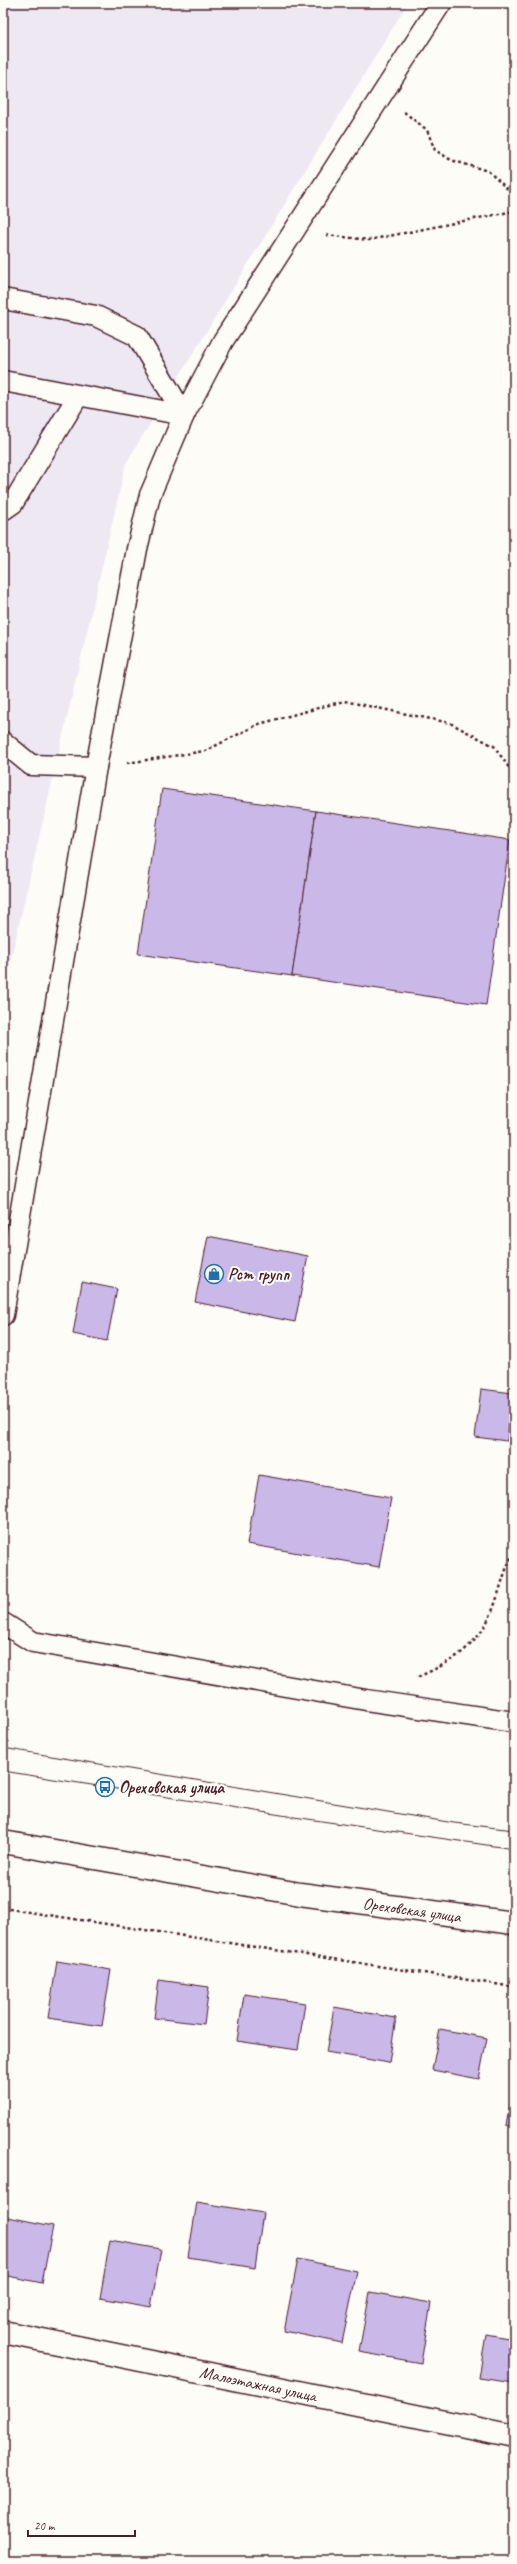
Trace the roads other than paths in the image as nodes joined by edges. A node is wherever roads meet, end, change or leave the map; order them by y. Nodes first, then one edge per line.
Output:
1 (441, 3) edge
2 (3, 299) edge
3 (3, 382) edge
4 (78, 396) junction
5 (184, 415) junction
6 (3, 510) edge
7 (3, 742) edge
8 (96, 767) junction
9 (3, 1314) edge
10 (3, 1623) edge
11 (514, 1722) edge
12 (3, 1842) edge
13 (514, 1923) edge
14 (3, 2332) edge
15 (514, 2436) edge

1 - 5 lane
2 - 5 lane
3 - 4 lane
4 - 5 lane
4 - 6 lane
5 - 8 lane
7 - 8 lane
8 - 9 lane
10 - 11 lane
12 - 13 street, Ореховская улица
14 - 15 street, Малоэтажная улица

